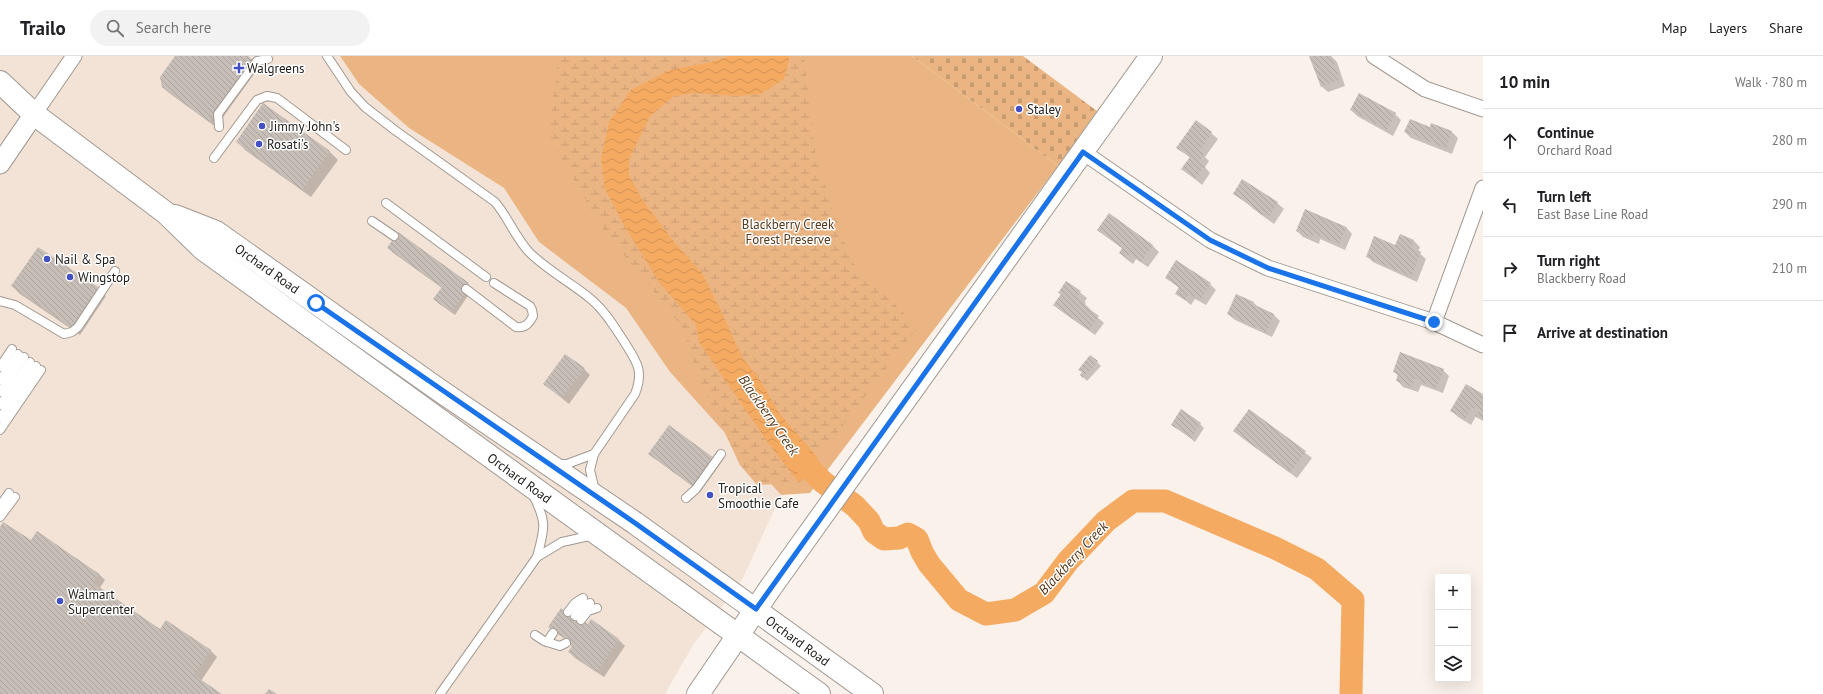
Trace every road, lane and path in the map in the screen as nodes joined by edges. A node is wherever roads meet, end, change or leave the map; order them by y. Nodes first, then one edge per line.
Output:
1 (74, 56) edge
2 (327, 56) edge
3 (1151, 56) edge
4 (1374, 56) edge
5 (268, 59) dead end
6 (0, 82) edge
7 (1483, 109) edge
8 (34, 114) junction
9 (219, 127) dead end
10 (346, 150) dead end
11 (1083, 152) junction
12 (214, 158) dead end
13 (0, 164) edge
14 (1483, 188) edge
15 (386, 203) dead end
16 (166, 213) junction
17 (372, 221) dead end
18 (394, 236) dead end
19 (115, 271) dead end
20 (486, 277) dead end
21 (494, 283) dead end
22 (466, 289) dead end
23 (0, 300) edge
24 (1434, 322) junction
25 (1483, 345) edge
26 (27, 360) junction
27 (0, 367) edge
28 (0, 380) edge
29 (0, 392) edge
30 (0, 404) edge
31 (0, 418) edge
32 (0, 430) edge
33 (594, 454) junction
34 (721, 454) dead end
35 (544, 461) junction
36 (526, 482) junction
37 (597, 497) junction
38 (686, 498) dead end
39 (0, 506) edge
40 (0, 517) edge
41 (598, 534) junction
42 (538, 556) junction
43 (583, 598) dead end
44 (594, 606) dead end
45 (756, 609) junction
46 (534, 635) dead end
47 (738, 635) junction
48 (550, 644) junction
49 (440, 694) edge
50 (698, 694) edge
51 (819, 694) edge
52 (872, 694) edge

1 - 8 street
2 - 33 lane
3 - 11 main road
4 - 7 street
5 - 9 lane
6 - 8 main road, Orchard Road
8 - 13 street
8 - 16 main road, Orchard Road
10 - 12 lane
11 - 24 street
11 - 45 main road
14 - 24 street
15 - 20 lane
16 - 35 main road, Orchard Road
16 - 36 main road, Orchard Road
17 - 18 lane
19 - 23 lane
21 - 22 lane
24 - 25 street
26 - 27 lane
26 - 28 lane
26 - 29 lane
26 - 30 lane
26 - 31 lane
26 - 32 lane
33 - 35 lane
33 - 37 lane
34 - 38 lane
35 - 37 main road, Orchard Road
36 - 41 main road, Orchard Road
36 - 42 lane
37 - 45 main road, Orchard Road
39 - 40 lane
41 - 42 lane
41 - 47 main road, Orchard Road
42 - 49 lane
43 - 44 lane
45 - 47 main road
45 - 52 main road, Orchard Road
46 - 48 lane
47 - 50 main road
47 - 51 main road, Orchard Road
48 - 48 lane

